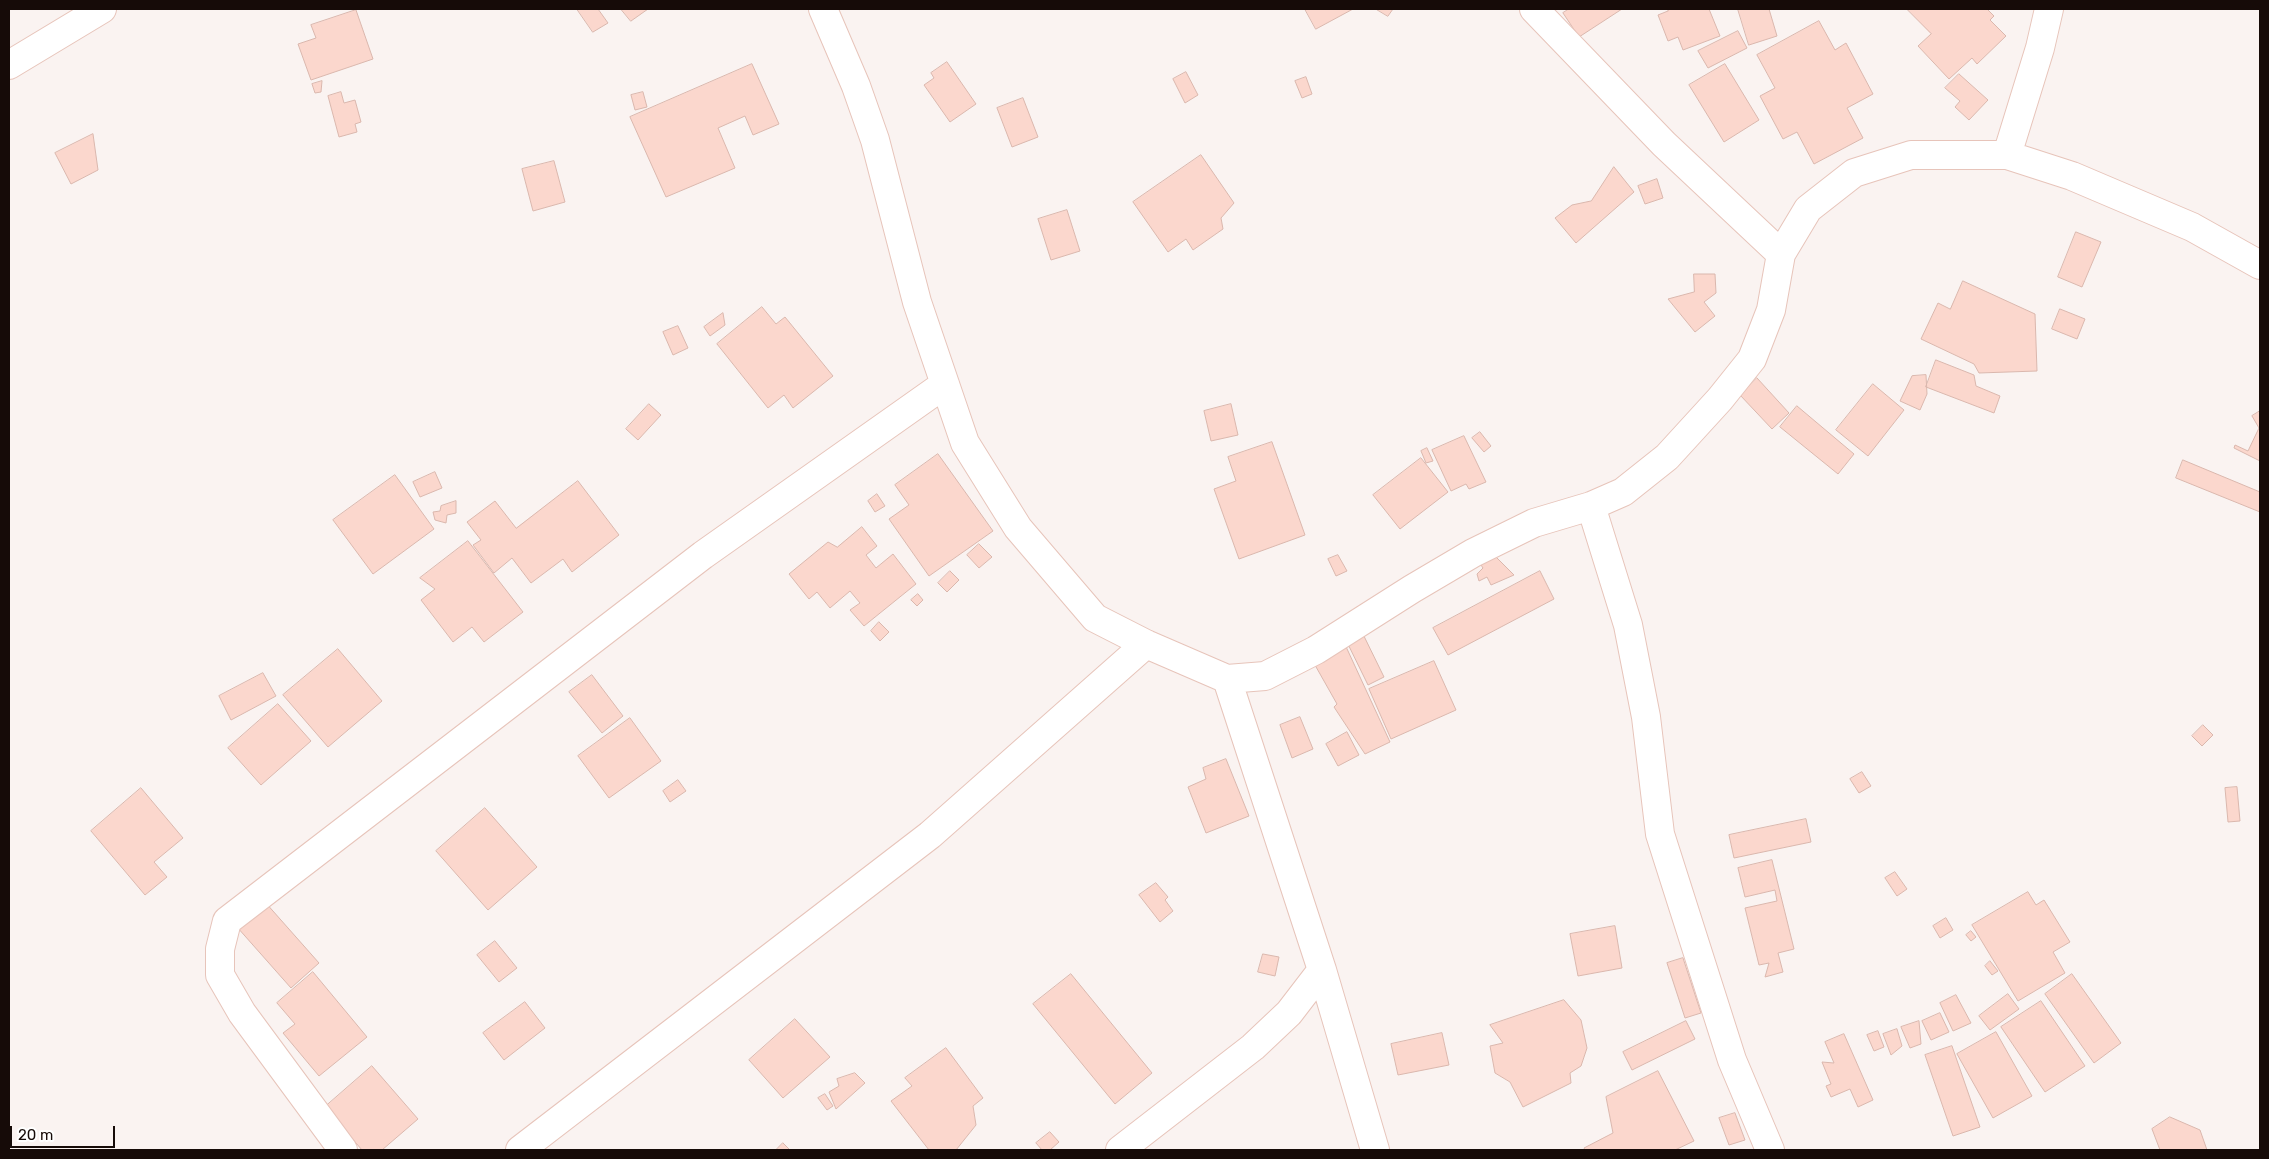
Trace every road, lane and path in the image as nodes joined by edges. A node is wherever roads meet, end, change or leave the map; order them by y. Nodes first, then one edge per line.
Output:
1 (102, 9) edge
2 (823, 9) edge
3 (1534, 9) edge
4 (2049, 9) edge
5 (9, 65) edge
6 (2007, 156) junction
7 (1781, 254) junction
8 (2260, 265) edge
9 (945, 384) junction
10 (1591, 506) junction
11 (1146, 644) junction
12 (1227, 679) junction
13 (1322, 970) junction
14 (343, 1150) edge
15 (520, 1150) edge
16 (1120, 1150) edge
17 (1375, 1150) edge
18 (1770, 1150) edge

1 - 5 street
2 - 9 street
3 - 7 street
4 - 6 street
6 - 7 street
6 - 8 street
7 - 10 street
9 - 11 street
9 - 14 street
10 - 12 street
10 - 18 street
11 - 12 street
11 - 15 street
12 - 13 street
13 - 16 street
13 - 17 street

